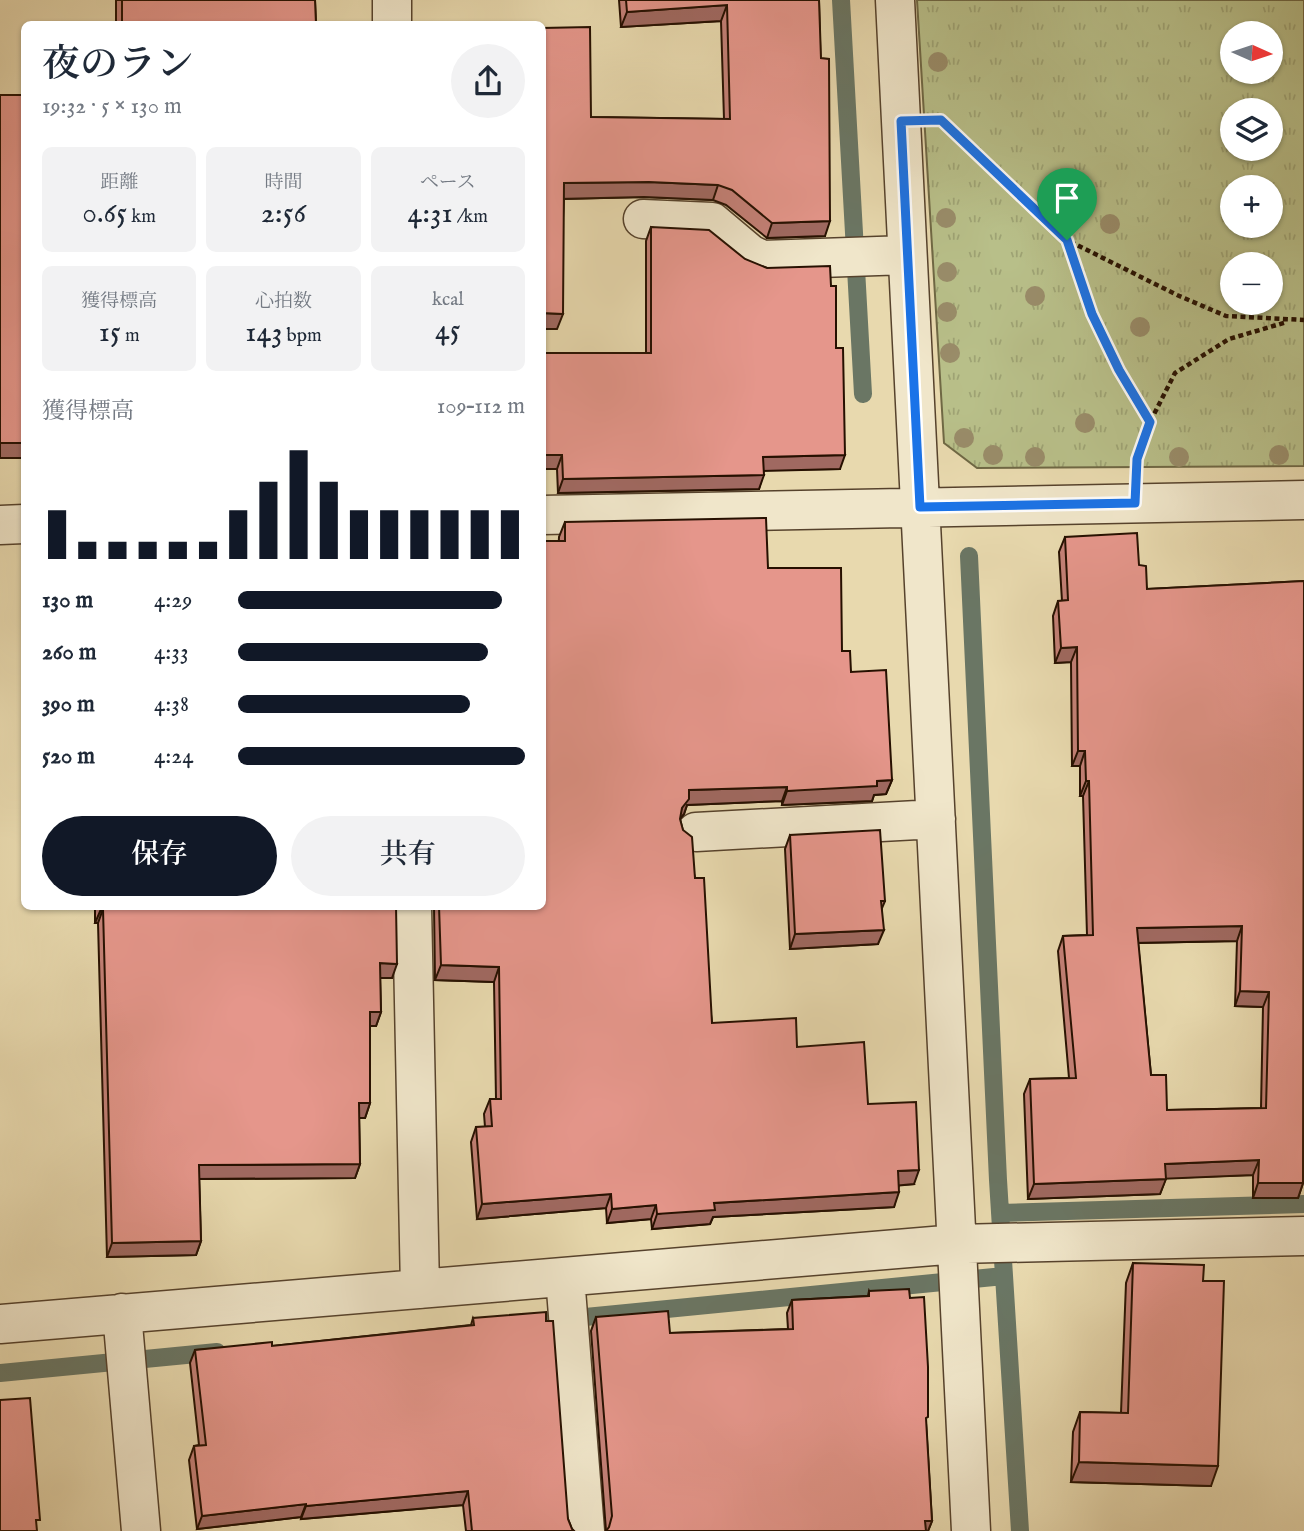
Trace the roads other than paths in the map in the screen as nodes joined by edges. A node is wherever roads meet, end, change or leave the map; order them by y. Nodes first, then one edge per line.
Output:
1 (392, 0) edge
2 (895, 0) edge
3 (392, 21) edge
4 (643, 219) dead end
5 (874, 256) junction
6 (1304, 500) edge
7 (920, 507) junction
8 (546, 514) edge
9 (21, 524) edge
10 (0, 525) edge
11 (936, 819) junction
12 (696, 832) dead end
13 (412, 910) edge
14 (1304, 1236) edge
15 (976, 1258) junction
16 (420, 1289) junction
17 (567, 1304) junction
18 (122, 1313) junction
19 (0, 1324) edge
20 (141, 1531) edge
21 (585, 1531) edge
22 (971, 1531) edge

1 - 3 street
2 - 5 street
4 - 5 street
5 - 7 street
6 - 7 street
7 - 8 street
7 - 11 street
9 - 10 street
11 - 12 street
11 - 15 street
13 - 16 street
14 - 15 street
15 - 17 street
15 - 22 street
16 - 17 street
16 - 18 street
17 - 21 street
18 - 19 street
18 - 20 street

